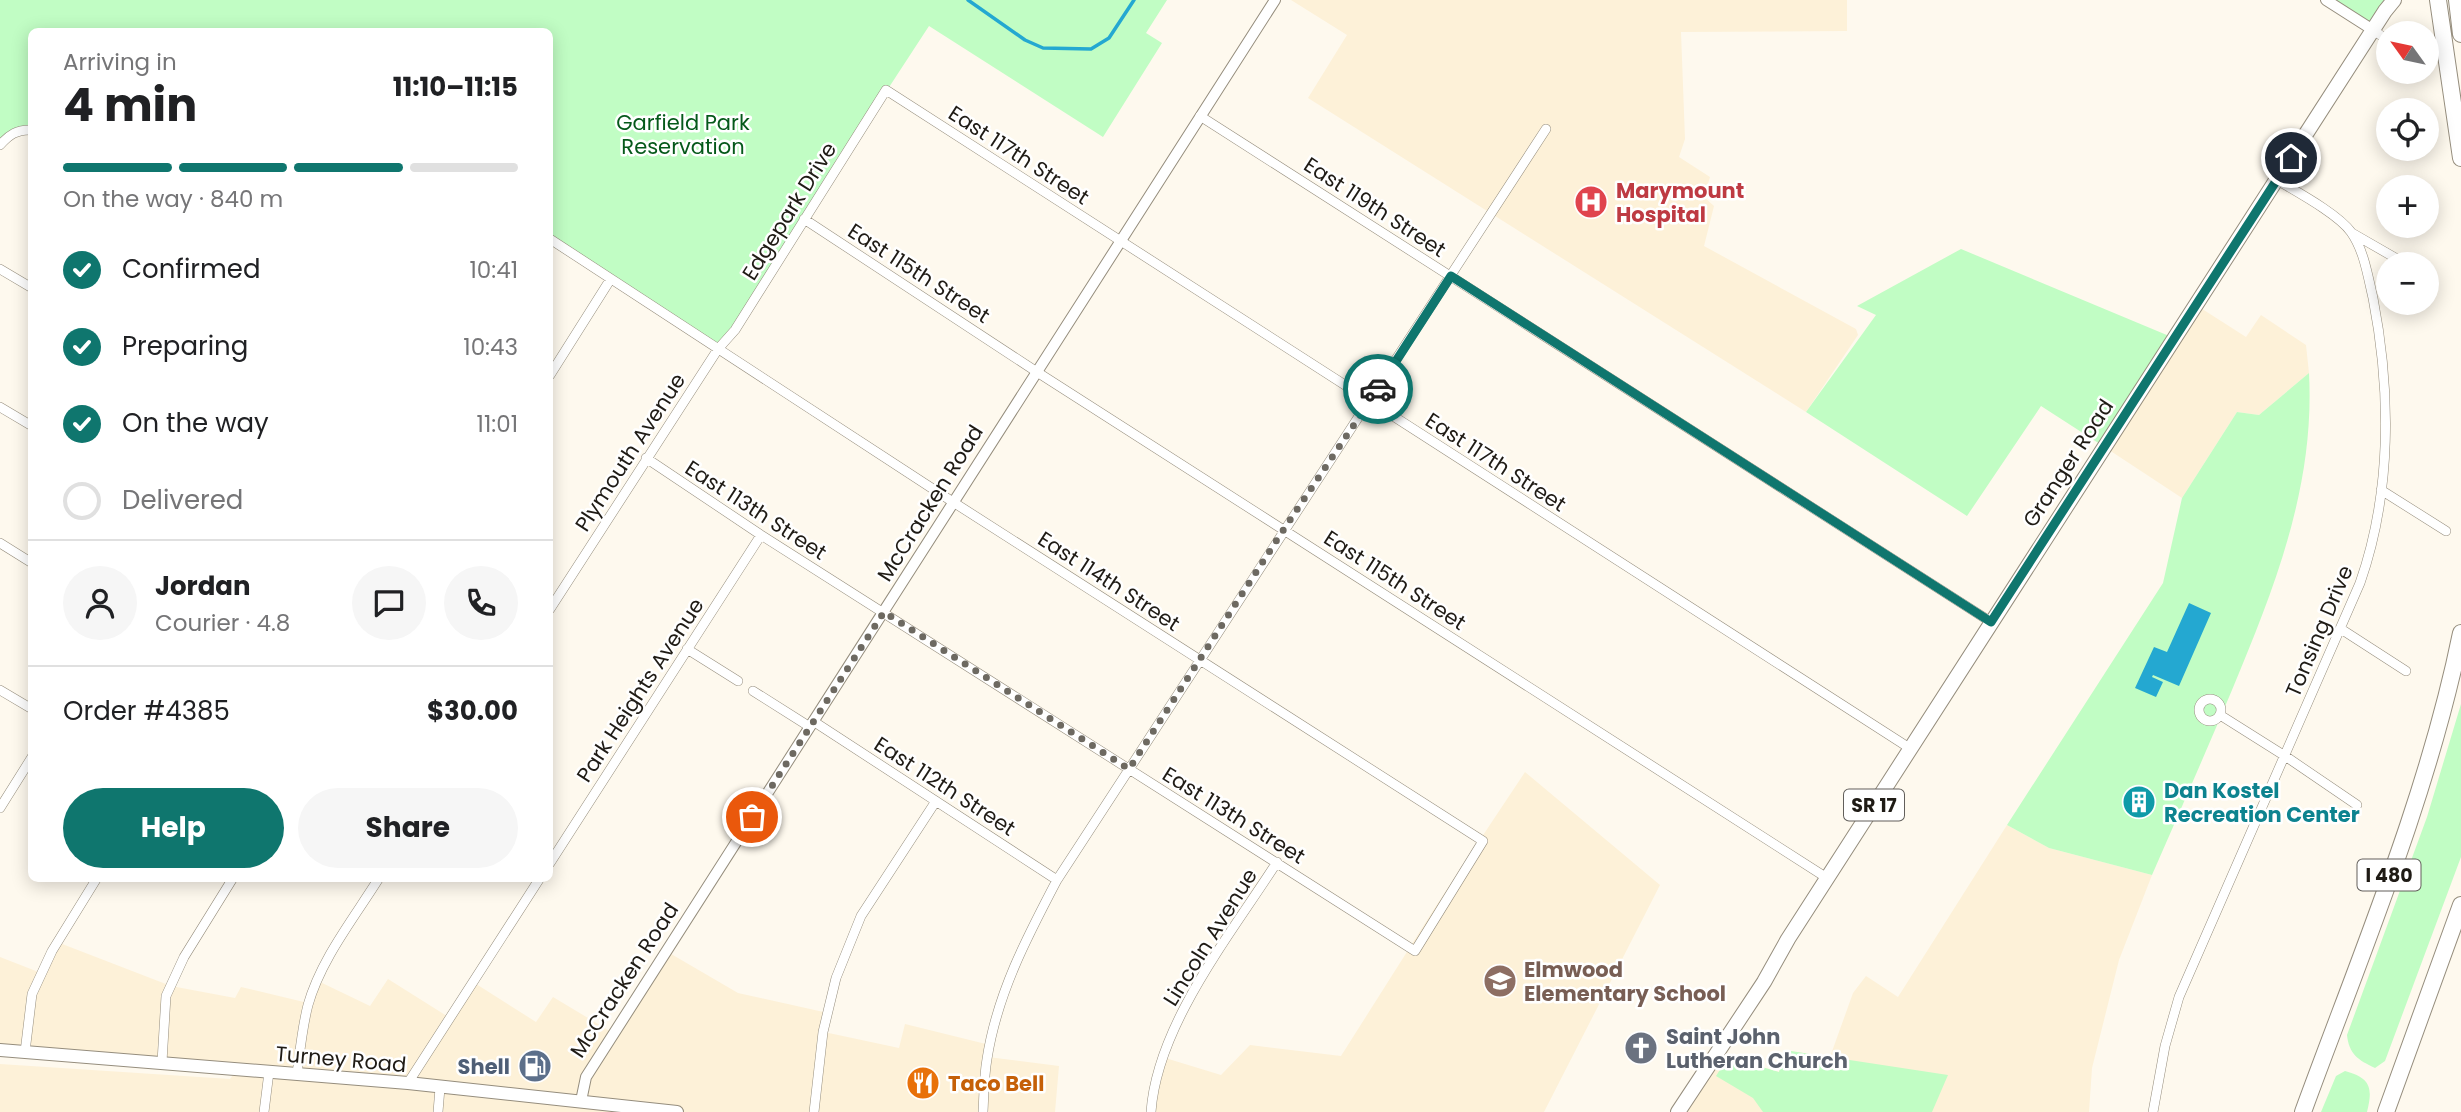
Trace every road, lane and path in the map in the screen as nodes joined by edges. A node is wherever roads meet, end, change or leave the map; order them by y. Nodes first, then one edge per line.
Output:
1 (1275, 0) edge
2 (2326, 0) edge
3 (2457, 0) edge
4 (2439, 3) edge
5 (2389, 4) edge
6 (2372, 30) junction
7 (2376, 33) edge
8 (2461, 34) edge
9 (886, 90) joint
10 (1200, 116) junction
11 (1546, 129) dead end
12 (28, 130) edge
13 (0, 145) edge
14 (2461, 158) edge
15 (2277, 180) junction
16 (804, 219) junction
17 (2351, 232) junction
18 (1119, 240) junction
19 (553, 241) edge
20 (2385, 252) edge
21 (0, 268) edge
22 (1451, 276) junction
23 (610, 280) junction
24 (28, 286) edge
25 (718, 349) junction
26 (553, 370) edge
27 (1037, 372) junction
28 (1370, 401) junction
29 (0, 407) edge
30 (28, 424) edge
31 (646, 458) junction
32 (2381, 490) junction
33 (953, 502) junction
34 (1284, 529) junction
35 (2446, 531) dead end
36 (761, 535) junction
37 (0, 543) edge
38 (28, 560) edge
39 (553, 604) edge
40 (884, 612) junction
41 (1991, 622) junction
42 (2341, 629) junction
43 (2461, 633) edge
44 (687, 649) junction
45 (1200, 660) junction
46 (2406, 671) dead end
47 (738, 681) dead end
48 (0, 690) edge
49 (753, 691) dead end
50 (28, 707) edge
51 (2220, 715) dead end
52 (812, 724) junction
53 (1911, 749) junction
54 (2285, 756) junction
55 (28, 763) edge
56 (1129, 769) junction
57 (936, 801) junction
58 (2357, 805) dead end
59 (0, 808) edge
60 (553, 858) edge
61 (1277, 862) junction
62 (1827, 878) junction
63 (1058, 880) junction
64 (95, 882) edge
65 (231, 882) edge
66 (377, 882) edge
67 (537, 882) edge
68 (2461, 905) edge
69 (1415, 951) joint
70 (0, 1050) edge
71 (24, 1052) junction
72 (162, 1062) junction
73 (269, 1072) junction
74 (297, 1074) junction
75 (408, 1083) junction
76 (440, 1088) junction
77 (580, 1106) edge
78 (264, 1112) edge
79 (438, 1112) edge
80 (677, 1112) edge
81 (814, 1112) edge
82 (983, 1112) edge
83 (1151, 1112) edge
84 (1678, 1112) edge
85 (2153, 1112) edge
86 (2303, 1112) edge
87 (2386, 1112) edge

1 - 10 street, McCracken Road
2 - 6 street
3 - 8 highway
4 - 14 highway
5 - 6 main road, Granger Road / SR 17
6 - 7 street
6 - 15 main road, Granger Road / SR 17
9 - 16 street, Edgepark Drive
9 - 18 street, East 117th Street
10 - 18 street, McCracken Road
10 - 22 street, East 119th Street
11 - 22 street
12 - 13 street
15 - 17 street, Tonsing Drive
15 - 41 main road, Granger Road / SR 17
16 - 25 street, Edgepark Drive
16 - 27 street, East 115th Street
17 - 20 street
17 - 32 street, Tonsing Drive
18 - 27 street, McCracken Road
18 - 28 street, East 117th Street
19 - 23 street, East 114th Street
21 - 24 street
22 - 28 street
22 - 41 street, East 119th Street
23 - 25 street, East 114th Street
23 - 26 street
25 - 31 street, Plymouth Avenue
25 - 33 street, East 114th Street
27 - 33 street, McCracken Road
27 - 34 street, East 115th Street
28 - 34 street
28 - 53 street, East 117th Street
29 - 30 street
31 - 36 street, East 113th Street
31 - 39 street, Plymouth Avenue
32 - 35 street
32 - 42 street, Tonsing Drive
33 - 40 street, McCracken Road
33 - 45 street, East 114th Street
34 - 45 street
34 - 62 street, East 115th Street
36 - 40 street, East 113th Street
36 - 44 street, Park Heights Avenue
37 - 38 street
40 - 52 street, McCracken Road
40 - 56 street, East 113th Street
41 - 53 main road, Granger Road / SR 17
42 - 46 street
42 - 54 street, Tonsing Drive
43 - 86 highway, I 480
44 - 47 street
44 - 60 street, Park Heights Avenue
45 - 56 street
45 - 69 street, East 114th Street
48 - 50 street
49 - 52 street, East 112th Street
51 - 54 street
52 - 57 street, East 112th Street
52 - 77 street, McCracken Road
53 - 62 main road, Granger Road / SR 17
54 - 58 street
54 - 85 street, Tonsing Drive
55 - 59 street
56 - 61 street, East 113th Street
56 - 63 street
57 - 63 street, East 112th Street
57 - 81 street
61 - 69 street, East 113th Street
61 - 83 street, Lincoln Avenue
62 - 84 main road, Granger Road / SR 17
63 - 82 street
64 - 71 street
65 - 72 street
66 - 74 street
67 - 75 street
68 - 87 highway
70 - 71 main road, Turney Road
71 - 72 main road, Turney Road
72 - 73 main road, Turney Road
73 - 74 main road, Turney Road
73 - 78 street
74 - 75 main road, Turney Road
75 - 76 main road, Turney Road
76 - 77 main road, Turney Road
76 - 79 street
77 - 80 main road, Turney Road

